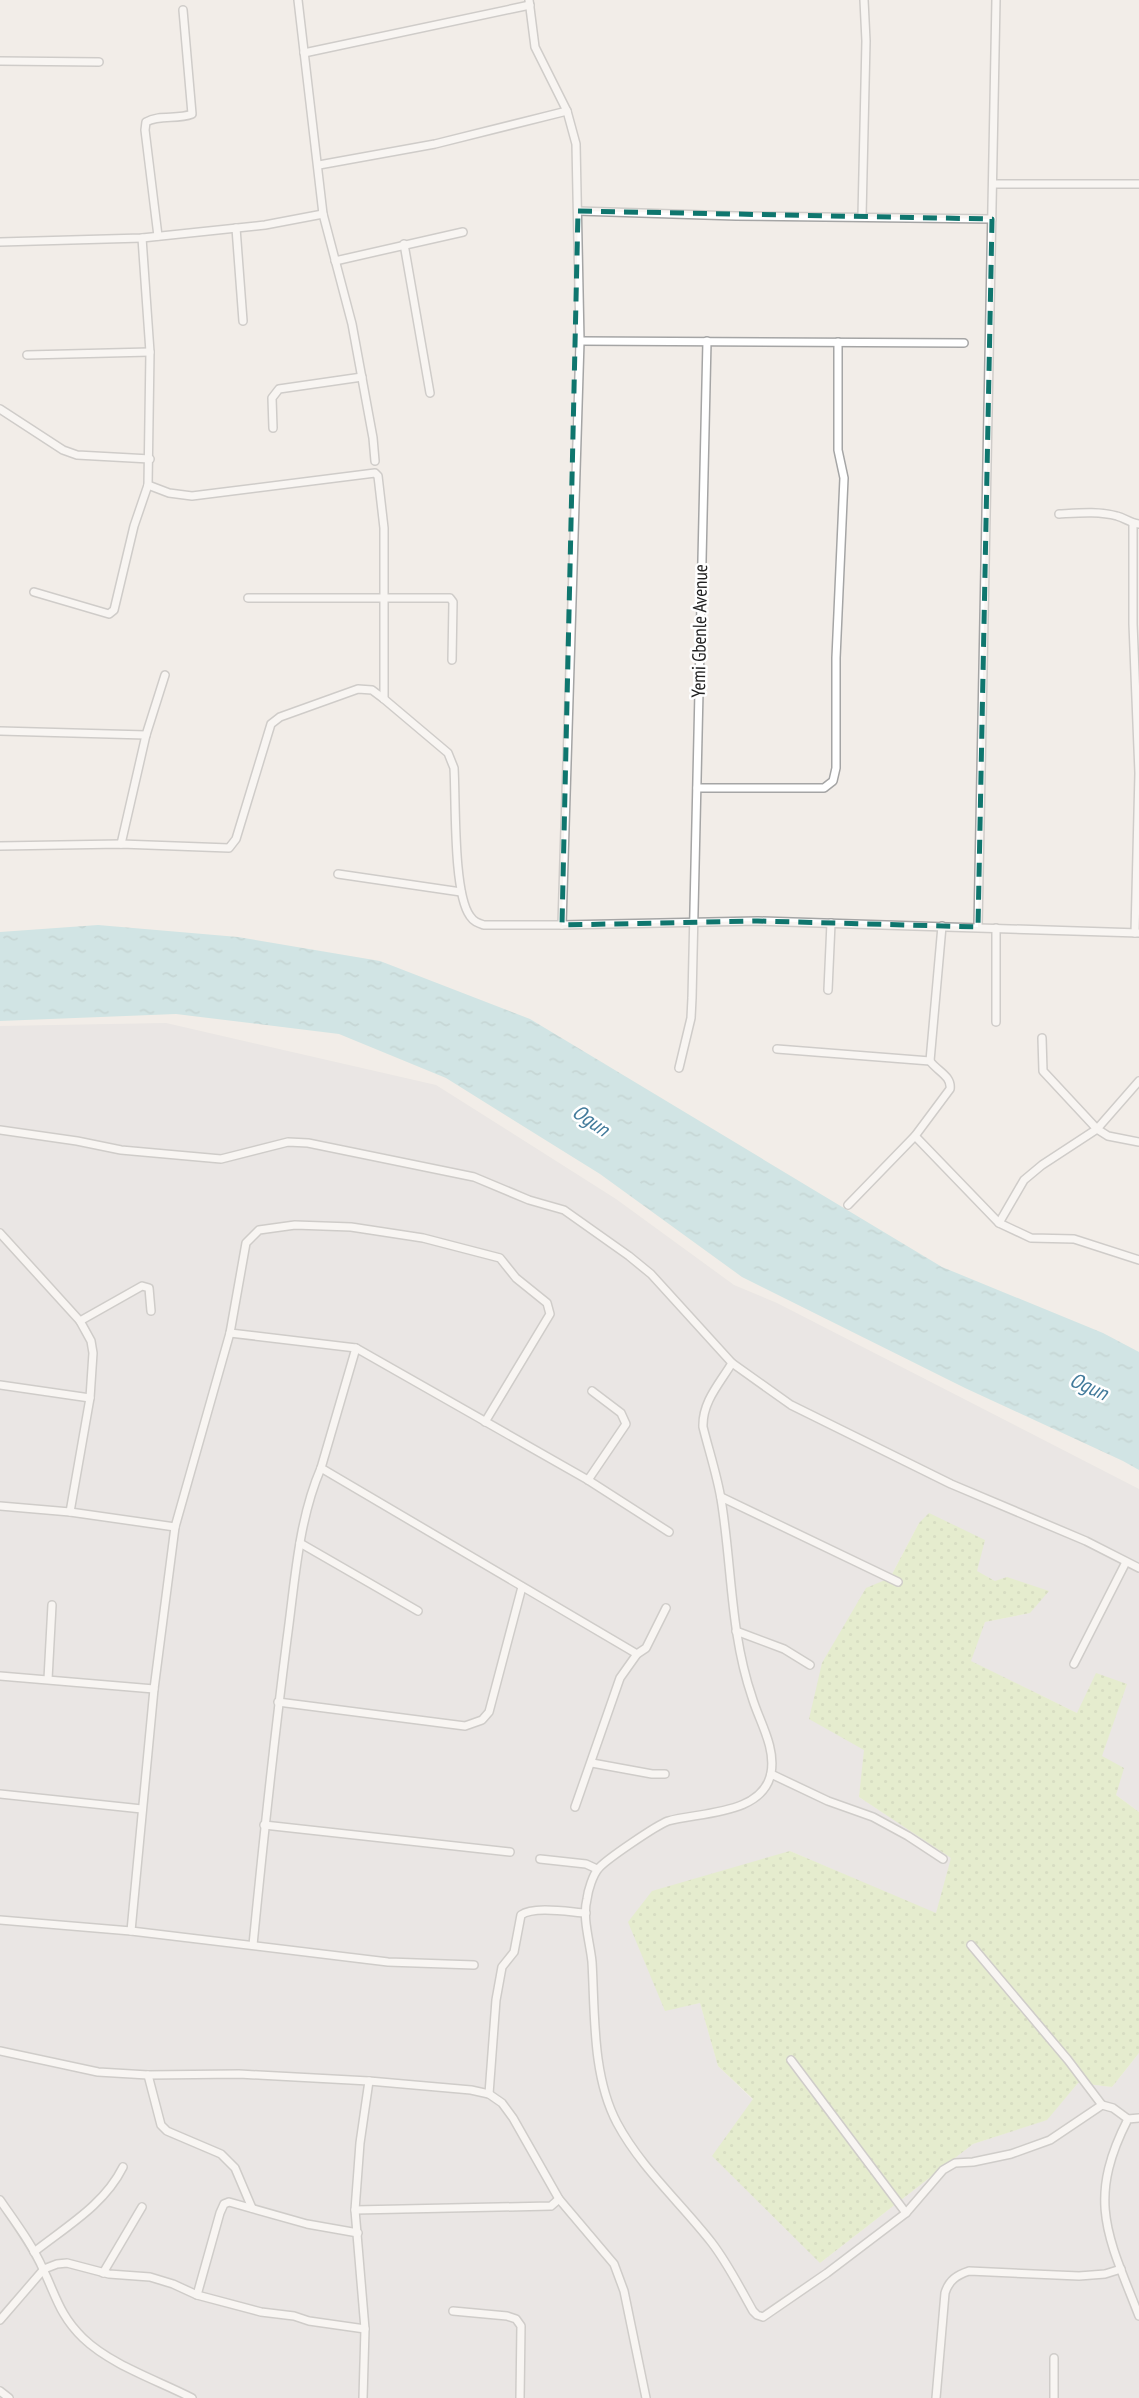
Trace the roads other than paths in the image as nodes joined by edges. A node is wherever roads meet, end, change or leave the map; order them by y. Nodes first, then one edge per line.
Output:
1 (298, 0) edge
2 (864, 0) edge
3 (996, 0) edge
4 (530, 3) edge
5 (183, 9) dead end
6 (304, 52) junction
7 (0, 61) edge
8 (99, 62) dead end
9 (567, 111) junction
10 (319, 165) junction
11 (994, 184) junction
12 (1139, 184) edge
13 (578, 211) junction
14 (323, 214) junction
15 (862, 216) junction
16 (992, 219) junction
17 (236, 228) junction
18 (463, 232) dead end
19 (158, 236) junction
20 (142, 238) junction
21 (0, 242) edge
22 (404, 244) junction
23 (335, 261) junction
24 (243, 321) dead end
25 (580, 341) junction
26 (708, 341) junction
27 (838, 342) junction
28 (964, 343) dead end
29 (150, 352) junction
30 (27, 355) dead end
31 (362, 377) junction
32 (430, 393) dead end
33 (0, 409) edge
34 (273, 428) dead end
35 (150, 459) junction
36 (375, 461) dead end
37 (148, 485) junction
38 (1059, 514) dead end
39 (1136, 524) edge
40 (34, 592) dead end
41 (248, 598) dead end
42 (385, 598) junction
43 (1136, 617) edge
44 (452, 660) dead end
45 (165, 675) dead end
46 (384, 699) junction
47 (0, 731) edge
48 (146, 736) junction
49 (1139, 773) edge
50 (697, 788) junction
51 (121, 844) junction
52 (0, 846) edge
53 (338, 874) dead end
54 (461, 892) junction
55 (692, 921) junction
56 (831, 923) junction
57 (562, 925) junction
58 (942, 926) junction
59 (978, 927) junction
60 (996, 928) junction
61 (1137, 933) edge
62 (828, 990) dead end
63 (996, 1022) dead end
64 (1042, 1038) dead end
65 (777, 1048) dead end
66 (930, 1061) junction
67 (679, 1069) dead end
68 (1139, 1081) edge
69 (1097, 1129) junction
70 (0, 1130) edge
71 (915, 1136) junction
72 (1139, 1142) edge
73 (848, 1205) dead end
74 (999, 1223) junction
75 (0, 1233) edge
76 (1139, 1259) edge
77 (151, 1311) dead end
78 (80, 1321) junction
79 (230, 1333) junction
80 (356, 1348) junction
81 (732, 1363) junction
82 (0, 1385) edge
83 (592, 1391) dead end
84 (90, 1398) junction
85 (485, 1422) junction
86 (321, 1468) junction
87 (588, 1480) junction
88 (721, 1497) junction
89 (0, 1506) edge
90 (70, 1512) junction
91 (175, 1527) junction
92 (669, 1532) dead end
93 (300, 1543) junction
94 (1126, 1562) junction
95 (1139, 1568) edge
96 (898, 1582) dead end
97 (522, 1587) junction
98 (52, 1605) dead end
99 (666, 1608) dead end
100 (418, 1611) dead end
101 (736, 1631) junction
102 (637, 1654) junction
103 (1073, 1664) dead end
104 (810, 1665) dead end
105 (0, 1676) edge
106 (48, 1679) junction
107 (154, 1689) junction
108 (278, 1702) junction
109 (592, 1763) junction
110 (665, 1774) dead end
111 (771, 1774) junction
112 (0, 1794) edge
113 (575, 1807) dead end
114 (142, 1809) junction
115 (264, 1825) junction
116 (510, 1852) dead end
117 (540, 1859) dead end
118 (943, 1860) dead end
119 (597, 1869) junction
120 (586, 1913) junction
121 (0, 1920) edge
122 (131, 1931) junction
123 (253, 1945) junction
124 (971, 1945) dead end
125 (474, 1965) dead end
126 (0, 2051) edge
127 (791, 2060) dead end
128 (148, 2075) junction
129 (369, 2081) junction
130 (489, 2094) junction
131 (1102, 2105) junction
132 (1139, 2118) edge
133 (1128, 2119) junction
134 (123, 2167) dead end
135 (559, 2199) junction
136 (0, 2200) edge
137 (142, 2207) dead end
138 (252, 2208) junction
139 (355, 2210) junction
140 (906, 2213) junction
141 (358, 2234) junction
142 (34, 2252) junction
143 (44, 2269) junction
144 (1121, 2269) junction
145 (103, 2273) junction
146 (197, 2295) junction
147 (453, 2311) dead end
148 (1139, 2316) edge
149 (0, 2320) edge
150 (365, 2329) junction
151 (1054, 2358) dead end
152 (0, 2391) edge
153 (9, 2398) edge
154 (192, 2398) edge
155 (363, 2398) edge
156 (520, 2398) edge
157 (646, 2398) edge
158 (936, 2398) edge
159 (1054, 2398) edge

1 - 6 street
2 - 15 street
3 - 11 street
4 - 6 street
4 - 9 street
5 - 19 street
6 - 10 street
7 - 8 street
9 - 10 street
9 - 13 street
10 - 14 street
11 - 12 street
11 - 16 street
13 - 15 street
13 - 25 street
14 - 17 street
14 - 23 street
15 - 16 street
16 - 59 street
17 - 19 street
17 - 24 street
18 - 22 street
19 - 20 street
20 - 21 street
20 - 29 street
22 - 23 street
22 - 32 street
23 - 31 street
25 - 26 street
25 - 57 street
26 - 27 street
26 - 50 street, Yemi Gbenle Avenue
27 - 28 street
27 - 50 street
29 - 30 street
29 - 35 street
31 - 34 street
31 - 36 street
33 - 35 street
35 - 37 street
37 - 40 street
37 - 42 street
38 - 39 street
39 - 43 street
41 - 42 street
42 - 44 street
42 - 46 street
43 - 49 street
45 - 48 street
46 - 51 street
46 - 54 street
47 - 48 street
48 - 51 street
49 - 61 street
50 - 55 street, Yemi Gbenle Avenue
51 - 52 street
53 - 54 street
54 - 57 street
55 - 56 street
55 - 57 street
55 - 67 street, Yemi Gbenle Avenue
56 - 58 street
56 - 62 street
58 - 59 street
58 - 66 street
59 - 60 street
60 - 61 street
60 - 63 street
64 - 69 street
65 - 66 street
66 - 71 street
68 - 69 street
69 - 72 street
69 - 74 street
70 - 81 street
71 - 73 street
71 - 74 street
74 - 76 street
75 - 78 street
77 - 78 street
78 - 84 street
79 - 80 street
79 - 85 street
79 - 91 street
80 - 85 street
80 - 86 street
81 - 88 street
81 - 94 street
82 - 84 street
83 - 87 street
84 - 90 street
85 - 87 street
86 - 93 street
86 - 97 street
87 - 92 street
88 - 96 street
88 - 101 street
89 - 90 street
90 - 91 street
91 - 107 street
93 - 100 street
93 - 108 street
94 - 95 street
94 - 103 street
97 - 102 street
97 - 108 street
98 - 106 street
99 - 102 street
101 - 104 street
101 - 111 street
102 - 109 street
105 - 106 street
106 - 107 street
107 - 114 street
108 - 115 street
109 - 110 street
109 - 113 street
111 - 118 street
111 - 119 street
112 - 114 street
114 - 122 street
115 - 116 street
115 - 123 street
117 - 119 street
119 - 120 street
120 - 130 street
120 - 140 street
121 - 122 street
122 - 123 street
123 - 125 street
124 - 131 street
126 - 128 street
127 - 140 street
128 - 129 street
128 - 138 street
129 - 130 street
129 - 139 street
130 - 135 street
131 - 133 street
131 - 140 street
132 - 133 street
133 - 144 street
134 - 142 street
135 - 139 street
135 - 157 street
136 - 142 street
137 - 145 street
138 - 141 street
138 - 146 street
139 - 141 street
141 - 150 street
142 - 143 street
143 - 145 street
143 - 149 street
143 - 154 street
144 - 148 street
144 - 158 street
145 - 146 street
146 - 150 street
147 - 156 street
150 - 155 street
151 - 159 street
152 - 153 street

